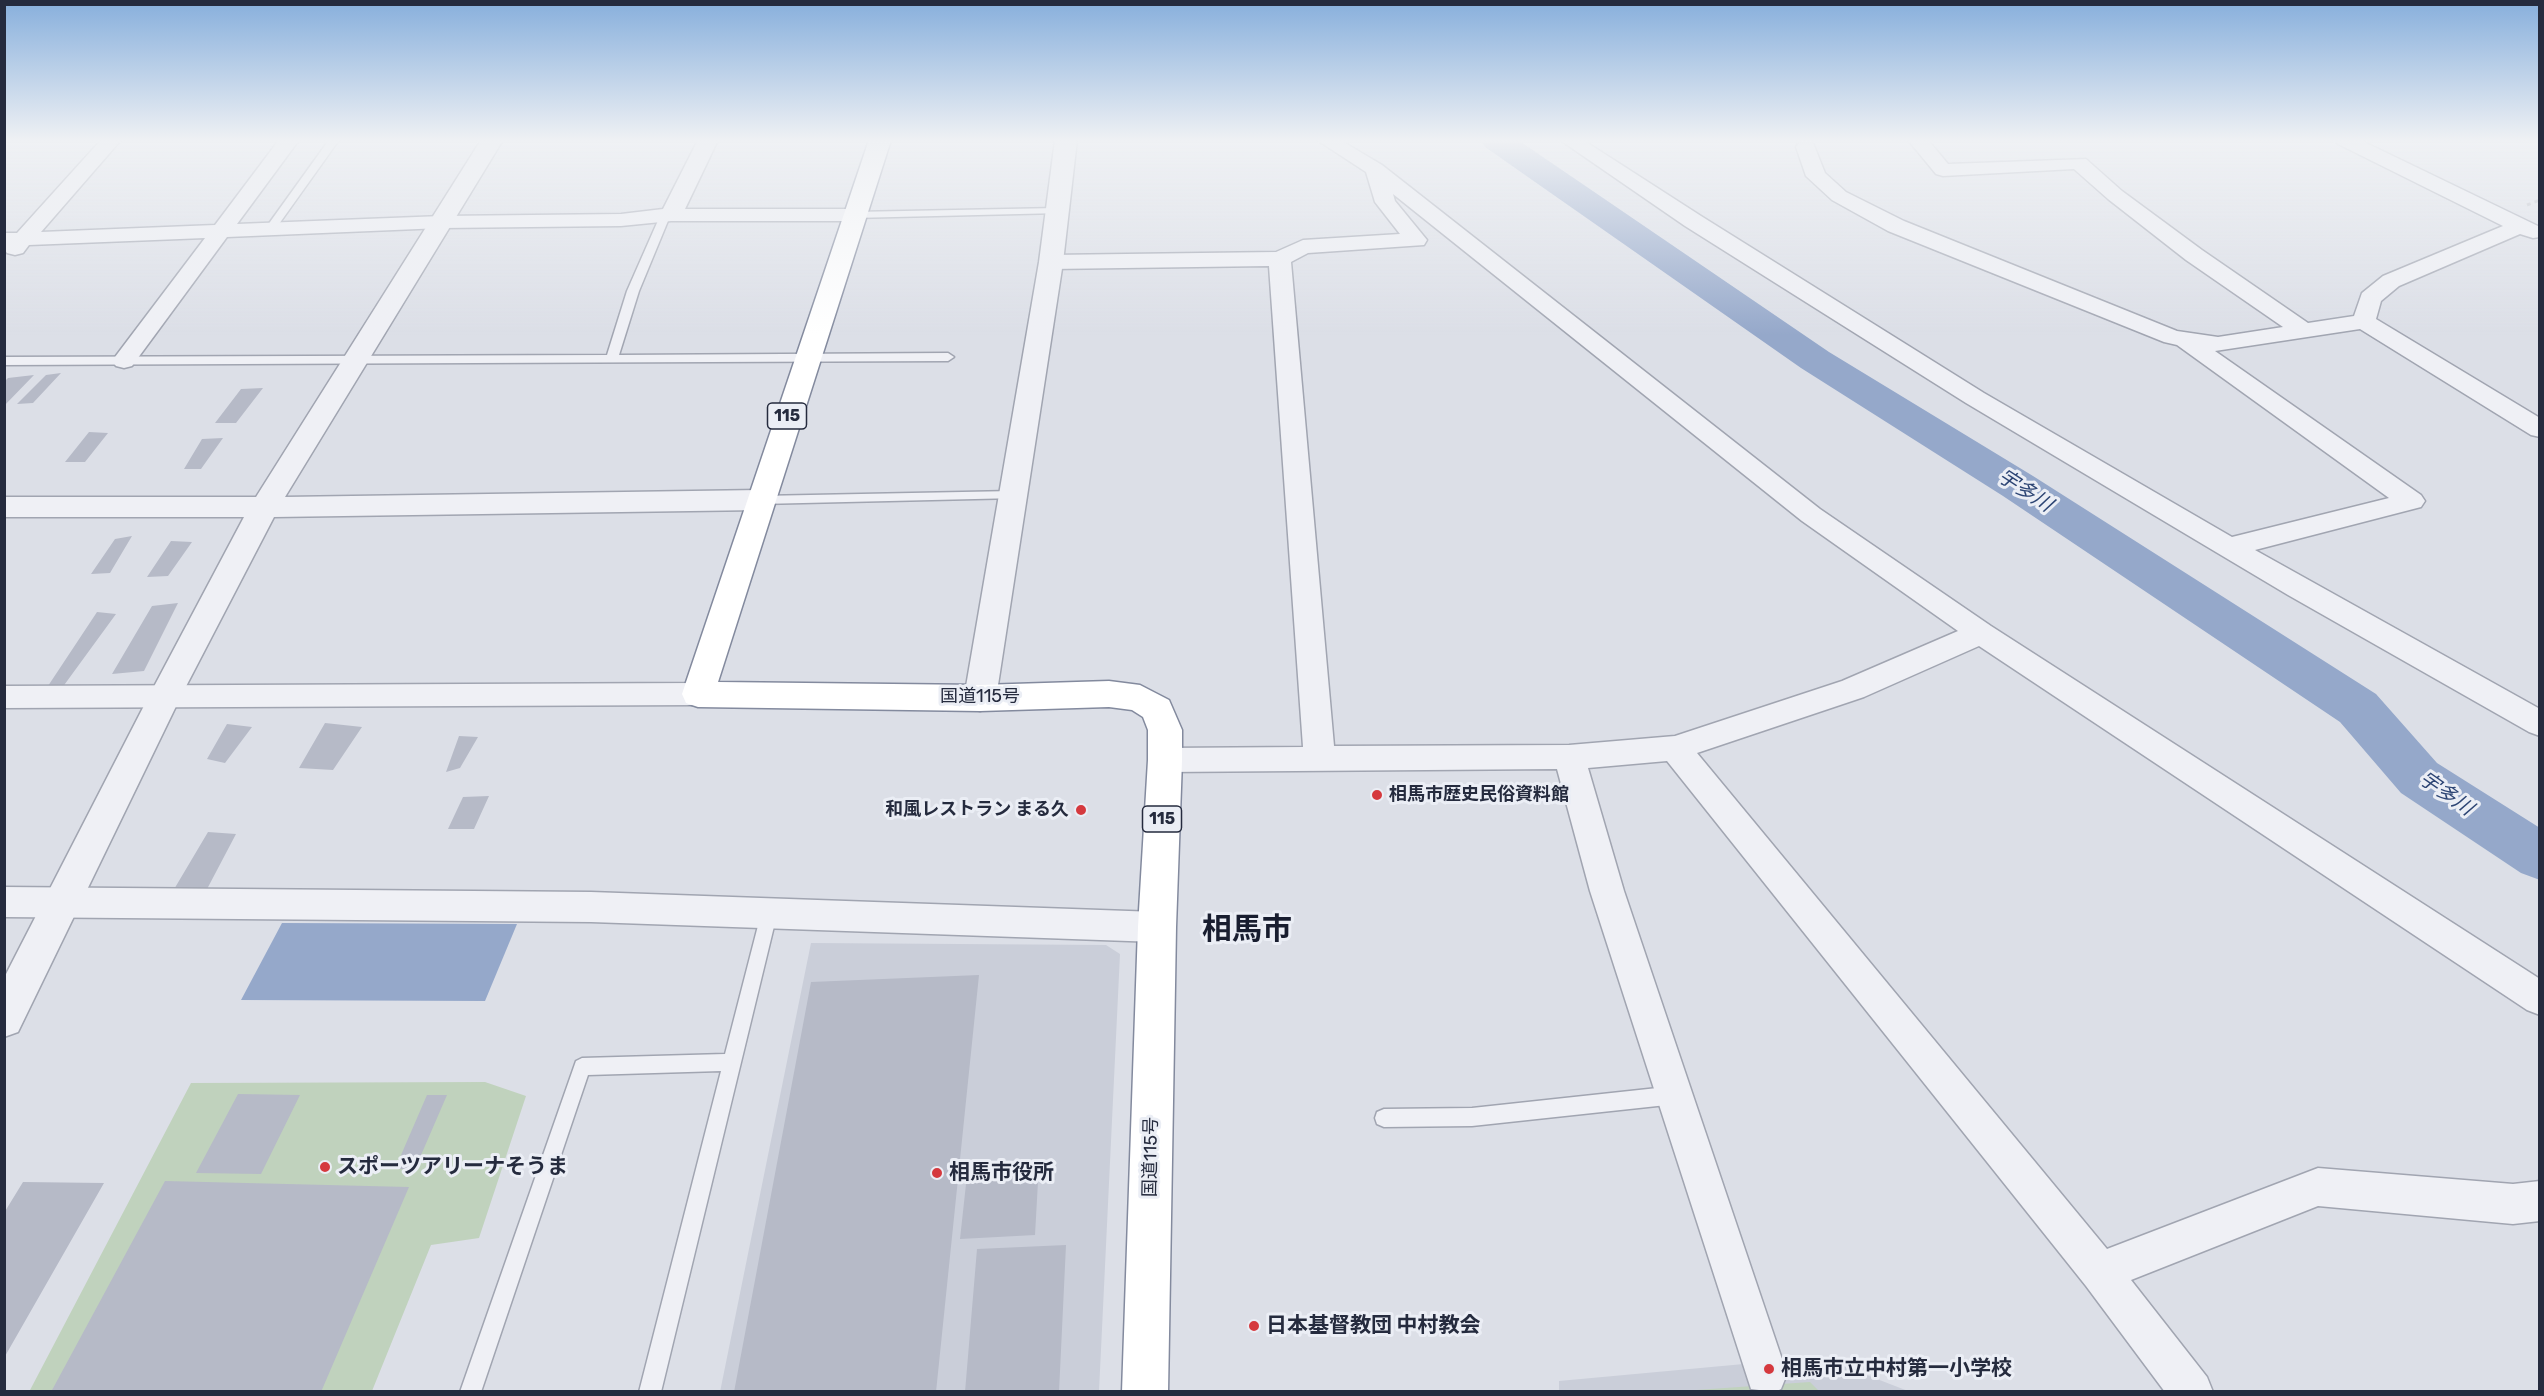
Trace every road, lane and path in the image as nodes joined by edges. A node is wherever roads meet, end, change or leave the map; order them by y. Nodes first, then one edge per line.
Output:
1 (47, 205) edge
2 (240, 205) edge
3 (287, 205) edge
4 (452, 205) edge
5 (673, 205) edge
6 (857, 205) edge
7 (1058, 205) edge
8 (1388, 205) edge
9 (1421, 205) edge
10 (1669, 205) edge
11 (1856, 205) edge
12 (2131, 205) edge
13 (2479, 205) edge
14 (1057, 211) junction
15 (668, 215) junction
16 (853, 216) junction
17 (442, 222) junction
18 (270, 228) junction
19 (2530, 230) edge
20 (221, 231) junction
21 (14, 239) edge
22 (4, 259) edge
23 (1280, 259) junction
24 (1051, 262) junction
25 (2364, 321) junction
26 (2305, 331) junction
27 (2182, 338) junction
28 (948, 357) dead end
29 (806, 358) junction
30 (612, 359) junction
31 (355, 360) junction
32 (4, 361) edge
33 (124, 362) junction
34 (2540, 429) edge
35 (1013, 495) junction
36 (760, 500) junction
37 (4, 507) edge
38 (264, 507) junction
39 (2229, 547) junction
40 (1981, 633) junction
41 (699, 694) junction
42 (165, 696) junction
43 (4, 697) edge
44 (980, 698) junction
45 (2540, 724) edge
46 (1675, 748) junction
47 (1319, 757) junction
48 (1569, 757) junction
49 (1165, 760) junction
50 (4, 902) edge
51 (64, 902) junction
52 (770, 915) junction
53 (1157, 927) junction
54 (2540, 999) edge
55 (4, 1019) edge
56 (733, 1062) junction
57 (1676, 1095) junction
58 (1384, 1118) dead end
59 (2540, 1201) edge
60 (2100, 1272) junction
61 (1766, 1374) dead end
62 (470, 1392) edge
63 (650, 1392) edge
64 (1145, 1392) edge
65 (2192, 1392) edge

1 - 21 street
2 - 20 street
3 - 18 lane
4 - 17 street
5 - 15 street
6 - 16 highway, 115
7 - 14 street
8 - 23 street
9 - 40 street
10 - 39 street
11 - 27 street
12 - 26 street
13 - 19 street
14 - 16 lane
14 - 24 street
15 - 16 street
15 - 17 street
15 - 30 lane
16 - 29 highway, 115
17 - 18 street
17 - 31 street
18 - 20 street
19 - 25 street
20 - 21 street
20 - 33 street
21 - 22 street
23 - 24 street
23 - 47 street
24 - 35 street
25 - 26 street
25 - 34 street
26 - 27 street
27 - 39 street
28 - 29 lane
29 - 30 lane
29 - 36 highway, 115
30 - 31 lane
31 - 33 lane
31 - 38 street
32 - 33 lane
35 - 36 lane
35 - 44 street
36 - 38 street
36 - 41 highway, 115
37 - 38 street
38 - 42 street
39 - 45 street
40 - 46 street
40 - 54 street
41 - 42 street
41 - 44 highway, 国道115号 / 115
42 - 43 street
42 - 51 street
44 - 49 highway, 国道115号 / 115
46 - 48 street
46 - 60 street
47 - 48 street
47 - 49 street
48 - 57 street
49 - 53 highway, 国道115号 / 115
50 - 51 street
51 - 52 street
51 - 55 street
52 - 53 street
52 - 56 lane
53 - 64 highway, 国道115号 / 115
56 - 62 lane
56 - 63 lane
57 - 58 lane
57 - 61 street
59 - 60 street
60 - 65 street

